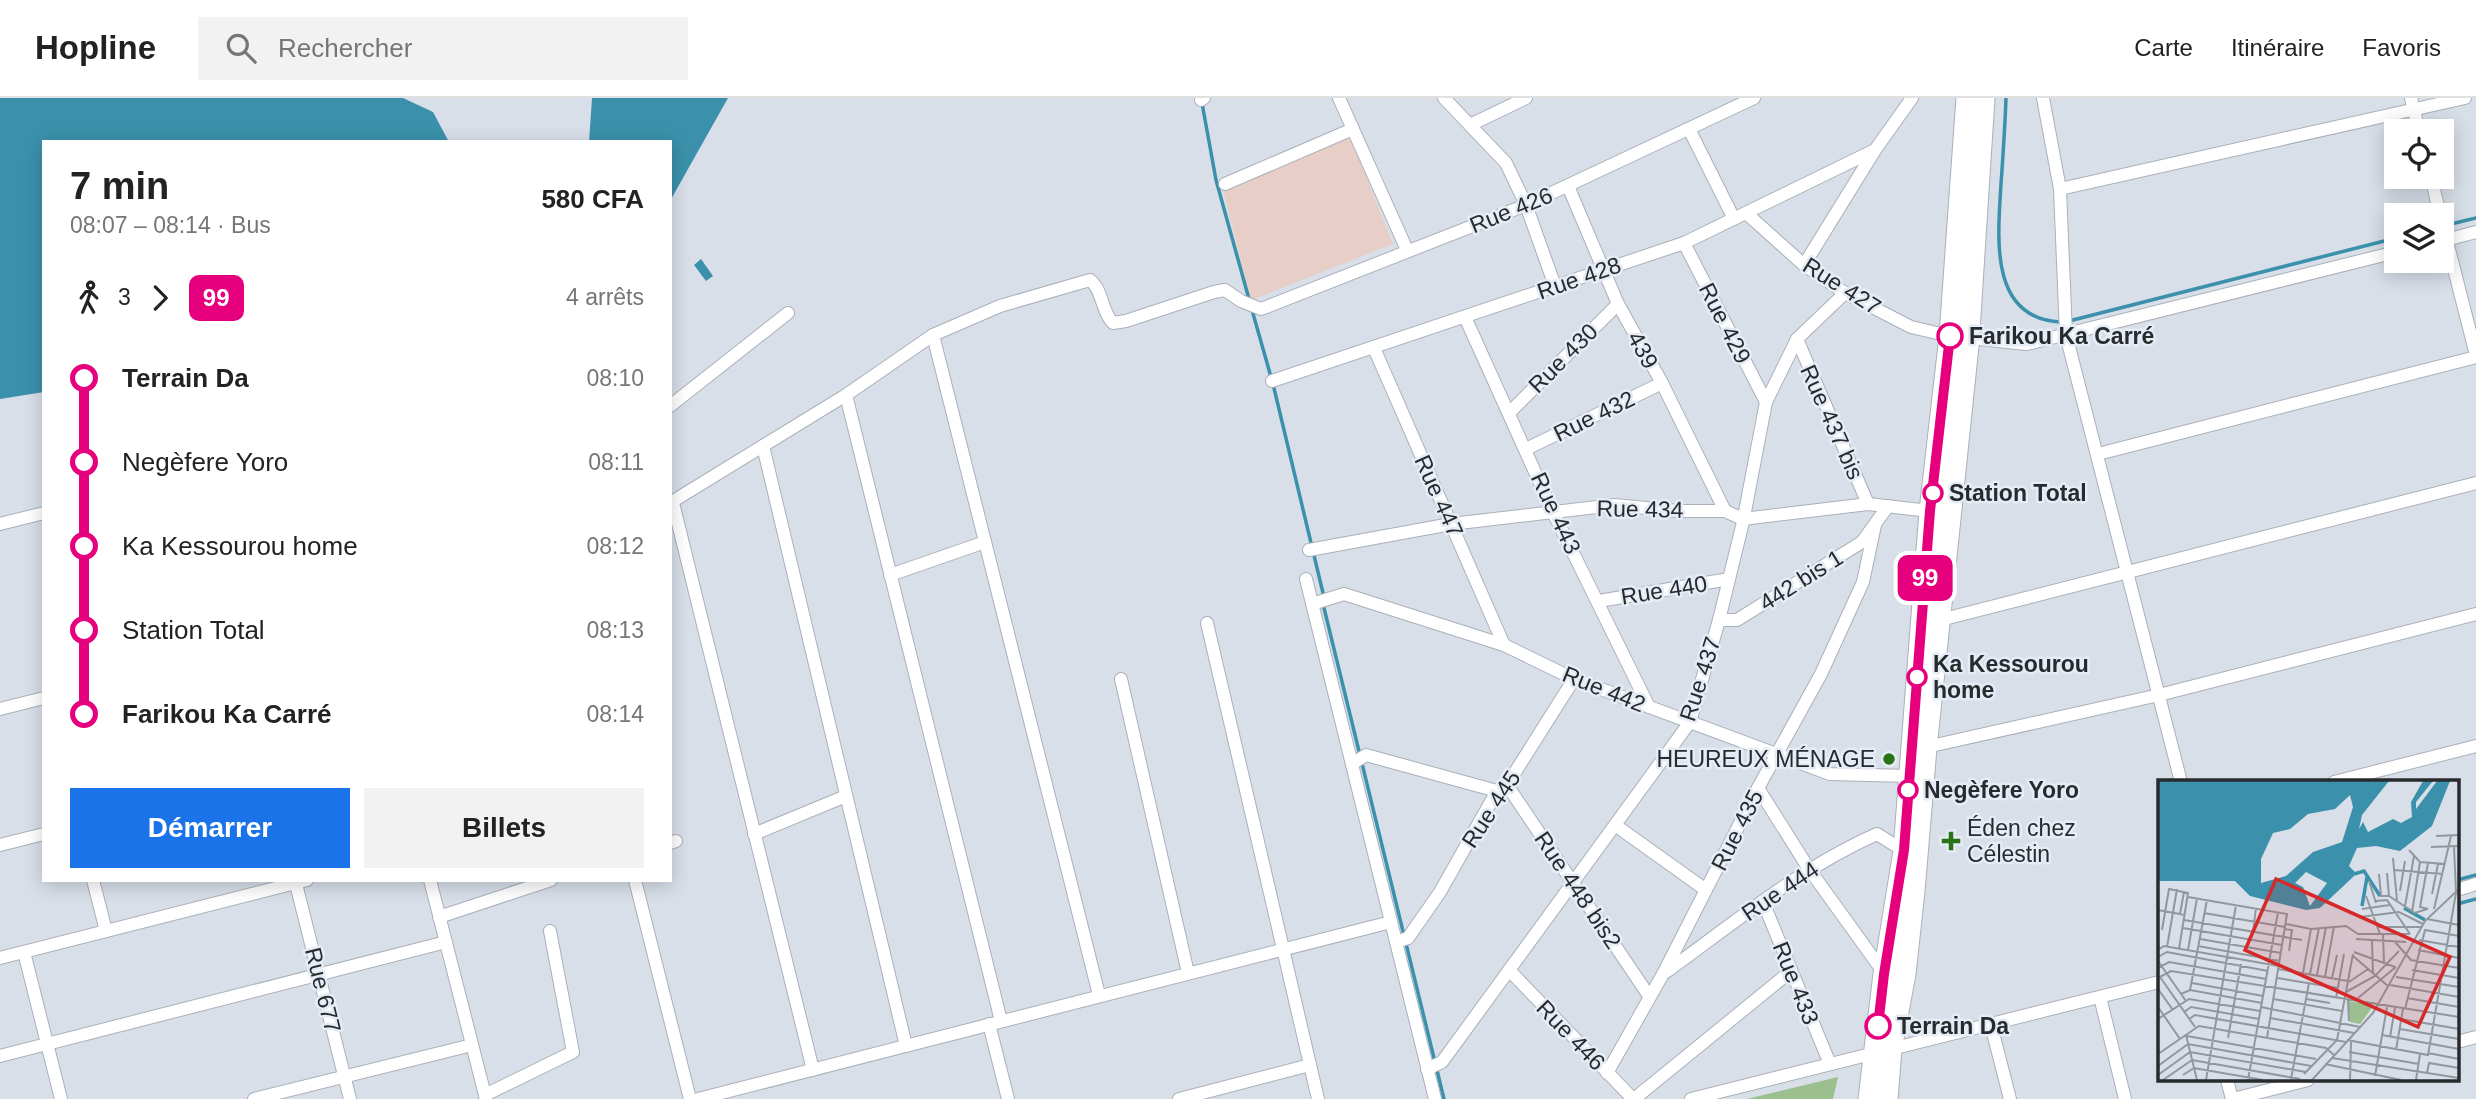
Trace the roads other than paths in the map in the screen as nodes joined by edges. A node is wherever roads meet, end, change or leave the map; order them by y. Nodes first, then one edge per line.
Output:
1 (1339, 98) edge
2 (1444, 98) edge
3 (1526, 98) edge
4 (1754, 98) edge
5 (1912, 98) edge
6 (1967, 98) edge
7 (1983, 98) edge
8 (2043, 98) edge
9 (2465, 98) edge
10 (2412, 105) edge
11 (1470, 125) junction
12 (1353, 129) junction
13 (1689, 129) junction
14 (1875, 150) junction
15 (1225, 184) dead end
16 (1568, 186) junction
17 (2060, 189) junction
18 (1526, 205) junction
19 (1740, 216) junction
20 (2476, 232) edge
21 (2454, 238) edge
22 (1684, 243) junction
23 (1407, 250) junction
24 (2384, 255) edge
25 (1804, 265) junction
26 (1604, 270) junction
27 (2453, 273) edge
28 (1555, 286) junction
29 (1845, 293) junction
30 (1618, 304) junction
31 (788, 313) dead end
32 (1465, 317) junction
33 (933, 335) junction
34 (2066, 335) junction
35 (1959, 336) junction
36 (1797, 340) junction
37 (1374, 348) junction
38 (2476, 356) edge
39 (1272, 381) dead end
40 (1662, 383) junction
41 (846, 395) junction
42 (1766, 402) junction
43 (672, 404) edge
44 (1509, 413) junction
45 (763, 446) junction
46 (1526, 449) junction
47 (2098, 454) junction
48 (2476, 483) edge
49 (672, 503) edge
50 (1868, 504) junction
51 (1888, 506) junction
52 (1725, 511) junction
53 (1930, 511) junction
54 (1553, 512) junction
55 (42, 514) edge
56 (1744, 519) junction
57 (0, 524) edge
58 (1451, 524) junction
59 (1875, 525) junction
60 (985, 542) junction
61 (1309, 550) dead end
62 (2128, 572) junction
63 (890, 575) junction
64 (1306, 579) dead end
65 (1729, 579) junction
66 (1599, 601) junction
67 (1312, 604) junction
68 (2476, 614) edge
69 (1940, 620) junction
70 (1719, 621) junction
71 (1207, 623) dead end
72 (1504, 645) junction
73 (1121, 679) dead end
74 (1574, 679) junction
75 (2159, 695) junction
76 (42, 698) edge
77 (1649, 707) junction
78 (0, 709) edge
79 (1690, 722) junction
80 (2476, 746) edge
81 (1918, 748) junction
82 (1779, 754) junction
83 (1352, 764) junction
84 (1909, 776) junction
85 (2180, 780) edge
86 (2341, 780) edge
87 (1502, 788) junction
88 (1758, 788) junction
89 (846, 796) junction
90 (1615, 825) junction
91 (42, 834) edge
92 (754, 834) junction
93 (0, 845) edge
94 (1904, 850) junction
95 (1809, 869) junction
96 (94, 882) edge
97 (295, 882) edge
98 (299, 882) edge
99 (430, 882) edge
100 (636, 882) edge
101 (1573, 883) junction
102 (528, 884) edge
103 (2476, 884) edge
104 (1706, 890) junction
105 (2458, 890) edge
106 (1763, 902) junction
107 (439, 917) junction
108 (1391, 922) junction
109 (106, 931) junction
110 (550, 931) dead end
111 (1402, 940) junction
112 (446, 942) junction
113 (1283, 949) junction
114 (24, 952) junction
115 (0, 958) edge
116 (1509, 970) junction
117 (1791, 971) junction
118 (1188, 973) junction
119 (1662, 974) junction
120 (1884, 974) junction
121 (319, 975) junction
122 (2158, 982) edge
123 (1099, 995) junction
124 (1649, 996) junction
125 (2100, 997) junction
126 (995, 1023) junction
127 (1991, 1025) junction
128 (2476, 1037) edge
129 (2458, 1042) edge
130 (48, 1044) junction
131 (472, 1045) junction
132 (906, 1045) junction
133 (1883, 1051) junction
134 (0, 1056) edge
135 (1830, 1064) junction
136 (1310, 1065) junction
137 (1434, 1065) junction
138 (813, 1070) junction
139 (1607, 1073) junction
140 (344, 1077) junction
141 (2228, 1082) edge
142 (2300, 1082) edge
143 (486, 1097) edge
144 (61, 1099) edge
145 (254, 1099) edge
146 (350, 1099) edge
147 (690, 1099) edge
148 (698, 1099) edge
149 (1008, 1099) edge
150 (1179, 1099) edge
151 (1318, 1099) edge
152 (1435, 1099) edge
153 (1633, 1099) edge
154 (1692, 1099) edge
155 (1869, 1099) edge
156 (1887, 1099) edge
157 (2010, 1099) edge
158 (2124, 1099) edge
159 (2232, 1099) edge

1 - 12 street
2 - 11 street
3 - 11 street
4 - 13 street, Rue 426
5 - 14 street, Rue 428
6 - 35 main road
7 - 35 main road
8 - 17 street
9 - 10 street
10 - 17 street
11 - 18 street
12 - 15 street
12 - 23 street
13 - 16 street, Rue 426
13 - 19 street, Rue 427
14 - 19 street, Rue 428
14 - 25 street, Rue 428
16 - 18 street, Rue 426
16 - 26 street, 439
17 - 34 street
18 - 23 street, Rue 426
18 - 28 street
19 - 22 street, Rue 428
19 - 25 street, Rue 427
20 - 21 street
22 - 26 street, Rue 428
22 - 42 street, Rue 429
23 - 33 street, Rue 426
24 - 34 street, Rue 427
25 - 29 street, Rue 427
26 - 28 street, Rue 428
26 - 30 street, 439
27 - 38 street
28 - 32 street, Rue 428
29 - 35 street, Rue 427
29 - 36 street, Rue 437
30 - 40 street, 439
30 - 44 street, Rue 430
31 - 43 street
32 - 37 street, Rue 428
32 - 44 street, Rue 443
33 - 41 street
33 - 60 street
34 - 35 street, Rue 427
34 - 47 street
35 - 53 main road
35 - 69 main road
36 - 42 street, Rue 437
36 - 50 street, Rue 437 bis
37 - 39 street, Rue 428
37 - 58 street, Rue 447
38 - 47 street
40 - 46 street, Rue 432
40 - 52 street, 439
41 - 45 street
41 - 63 street
42 - 56 street, Rue 437
44 - 46 street, Rue 443
45 - 49 street
45 - 89 street
46 - 54 street, Rue 443
47 - 62 street
48 - 62 street
49 - 92 street
50 - 51 street, Rue 434
50 - 56 street, Rue 434
51 - 53 street, Rue 434
51 - 59 street, Rue 435
52 - 54 street, Rue 434
52 - 56 street, Rue 434
53 - 81 main road
54 - 58 street, Rue 434
54 - 66 street, Rue 443
55 - 57 street
56 - 65 street, Rue 437
58 - 61 street, Rue 434
58 - 72 street, Rue 447
59 - 70 street, 442 bis 1
59 - 82 street, Rue 435
60 - 63 street
60 - 123 street
62 - 69 street
62 - 75 street
63 - 126 street
64 - 67 street
65 - 66 street, Rue 440
65 - 70 street, Rue 437
66 - 77 street, Rue 443
67 - 72 street, Rue 442
67 - 83 street
68 - 75 street
69 - 81 main road
70 - 79 street, Rue 437
71 - 113 street
72 - 74 street, Rue 442
73 - 118 street
74 - 77 street, Rue 442
74 - 87 street, Rue 445
75 - 81 street
75 - 85 street
76 - 78 street
77 - 79 street, Rue 442
79 - 82 street, Rue 442
79 - 90 street, Rue 437
80 - 86 street
81 - 84 main road
81 - 133 main road
82 - 84 street, Rue 442
82 - 88 street, Rue 435
83 - 87 street
83 - 108 street
84 - 94 main road
87 - 101 street, Rue 448 bis2
87 - 111 street, Rue 445
88 - 95 street
88 - 104 street, Rue 435
89 - 92 street
89 - 132 street
90 - 101 street, Rue 437
90 - 104 street
91 - 93 street
92 - 138 street
94 - 95 street, Rue 444
94 - 120 main road
95 - 106 street, Rue 444
95 - 120 street
96 - 109 street
97 - 109 street
98 - 121 street, Rue 677
99 - 107 street
100 - 147 street
101 - 116 street, Rue 437
101 - 124 street, Rue 448 bis2
102 - 107 street
103 - 105 street
104 - 119 street, Rue 435
106 - 117 street, Rue 433
106 - 119 street, Rue 444
107 - 112 street
108 - 111 street
108 - 113 street
109 - 114 street
110 - 143 street
111 - 137 street
112 - 121 street
112 - 131 street
113 - 118 street
113 - 136 street
114 - 115 street
114 - 130 street
116 - 137 street, Rue 437
116 - 139 street, Rue 446
117 - 135 street, Rue 433
117 - 153 street
118 - 123 street
119 - 124 street, Rue 435
120 - 133 main road
121 - 130 street
121 - 140 street, Rue 677
122 - 125 street
123 - 126 street
124 - 139 street, Rue 435
125 - 127 street
125 - 158 street
126 - 132 street
126 - 149 street
127 - 133 street
127 - 157 street
128 - 129 street
130 - 134 street
130 - 144 street
131 - 140 street
131 - 143 street
132 - 138 street
133 - 135 street
133 - 155 main road
133 - 156 main road
135 - 154 street
136 - 150 street
136 - 151 street
137 - 152 street
138 - 148 street
139 - 153 street, Rue 446
140 - 145 street
140 - 146 street, Rue 677
141 - 159 street
142 - 159 street

